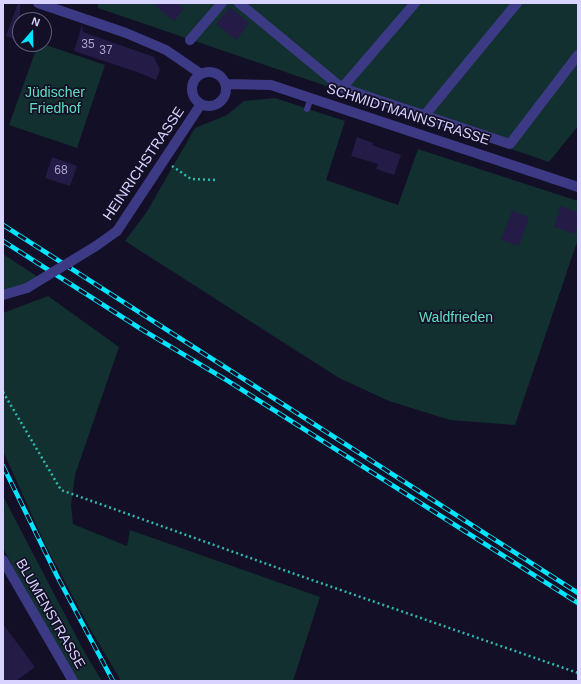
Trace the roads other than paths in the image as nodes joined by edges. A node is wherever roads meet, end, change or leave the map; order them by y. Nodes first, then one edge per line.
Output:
1 (38, 3) edge
2 (222, 3) edge
3 (239, 3) edge
4 (414, 3) edge
5 (517, 3) edge
6 (51, 5) edge
7 (190, 40) dead end
8 (578, 55) edge
9 (201, 74) junction
10 (226, 84) junction
11 (342, 88) junction
12 (311, 98) junction
13 (201, 104) junction
14 (307, 109) dead end
15 (424, 116) junction
16 (578, 186) edge
17 (3, 295) edge
18 (3, 560) edge
19 (73, 681) edge

1 - 6 street
2 - 7 street
3 - 11 street
4 - 11 street
5 - 15 street
6 - 9 street
8 - 15 street
9 - 10 street
9 - 13 street
10 - 12 street, SCHMIDTMANNSTRASSE
10 - 13 street
11 - 15 street
12 - 14 lane
12 - 16 street, SCHMIDTMANNSTRASSE
13 - 17 street, HEINRICHSTRASSE, bridge
18 - 19 street, BLUMENSTRASSE

